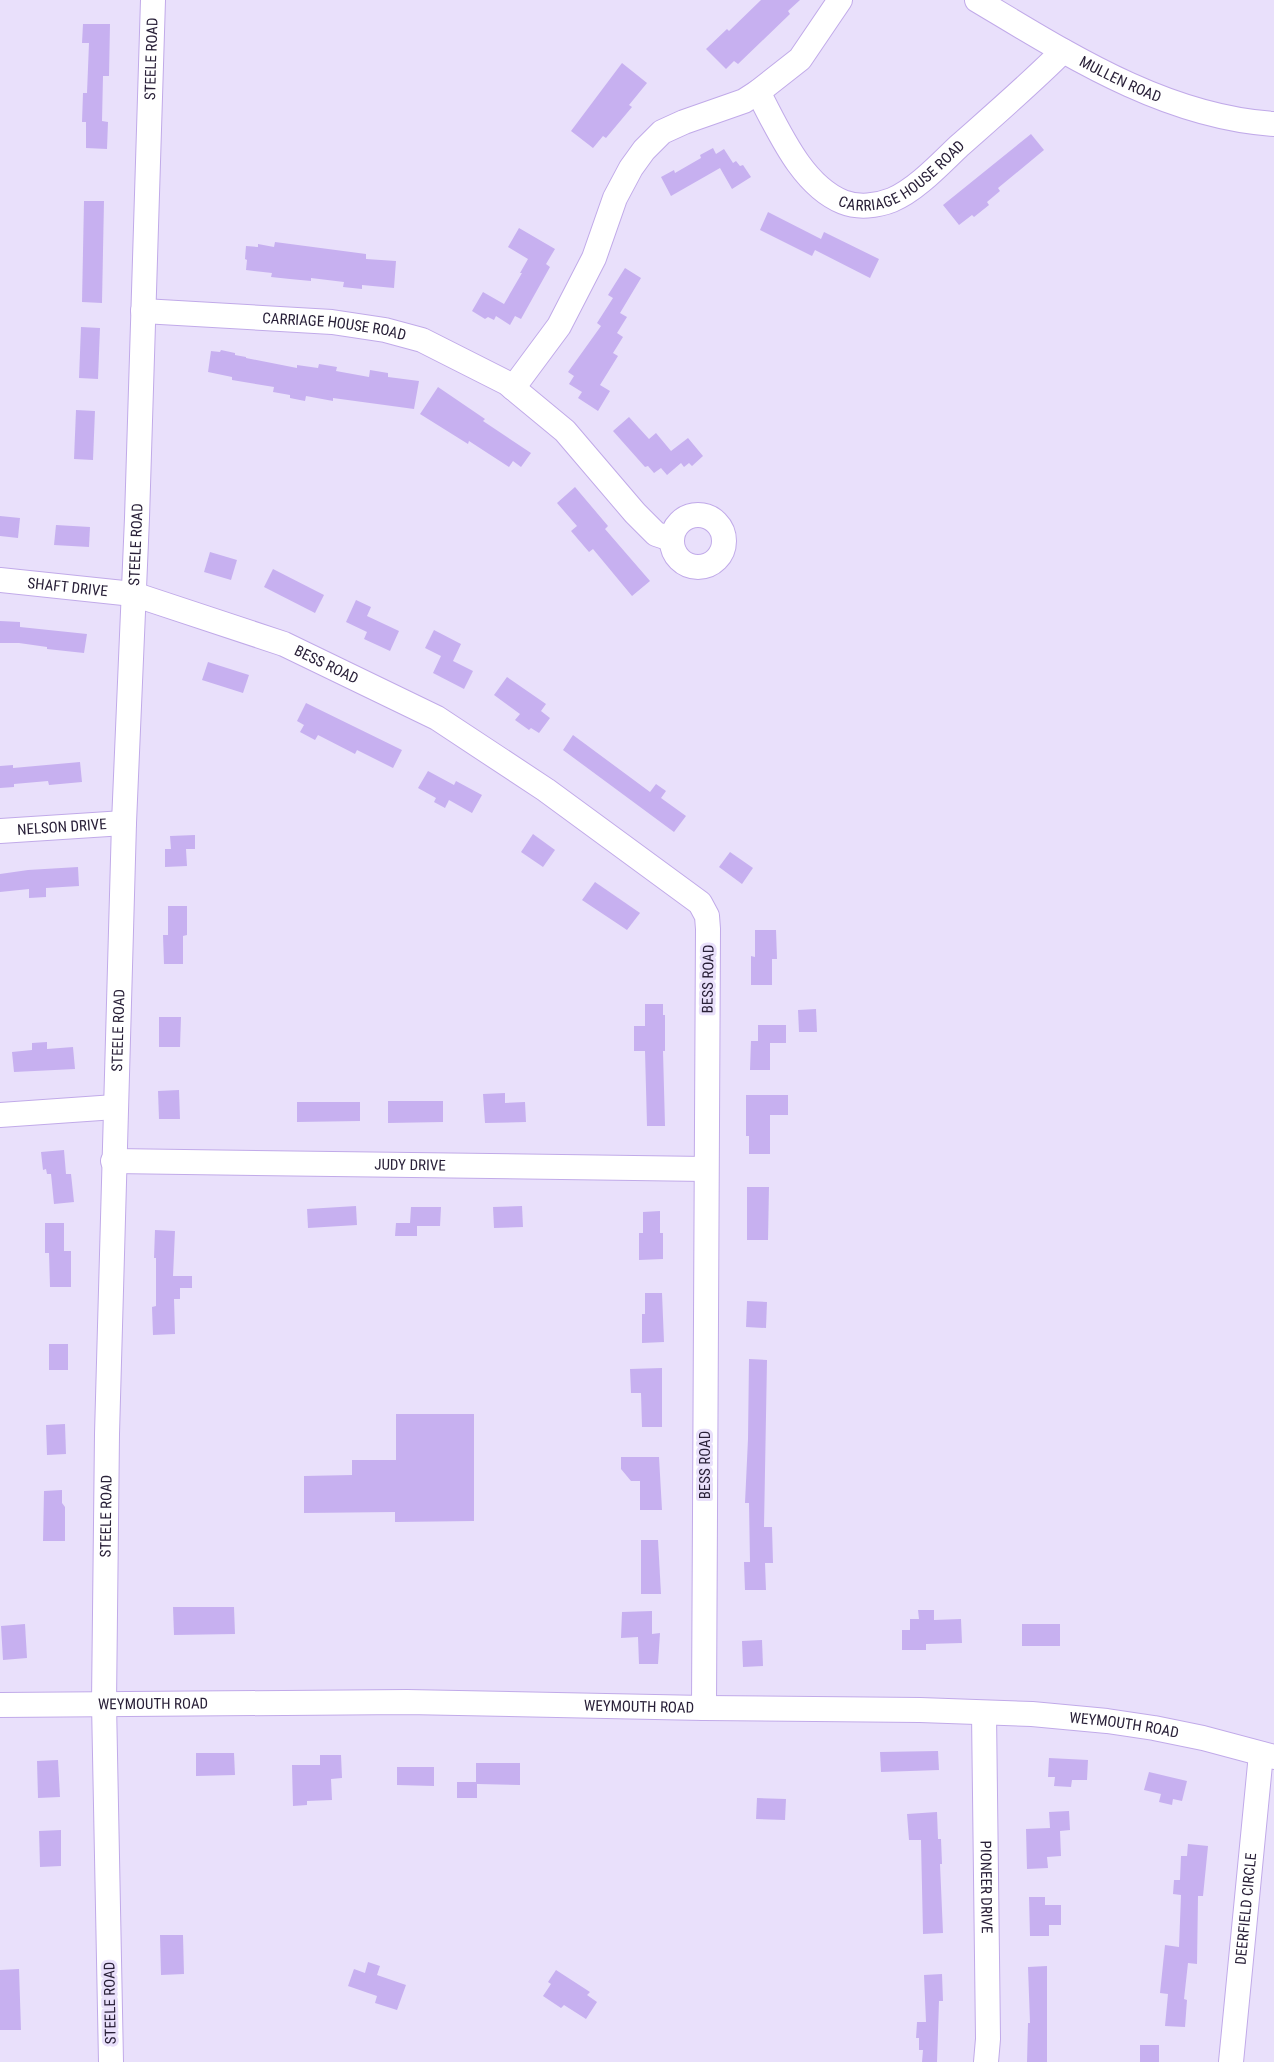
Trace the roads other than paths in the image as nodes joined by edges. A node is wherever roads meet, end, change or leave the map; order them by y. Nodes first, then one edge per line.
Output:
1 (153, 0) edge
2 (840, 0) edge
3 (977, 0) edge
4 (1063, 51) junction
5 (758, 92) junction
6 (1274, 124) edge
7 (143, 311) junction
8 (513, 388) junction
9 (671, 539) dead end
10 (0, 580) edge
11 (133, 594) junction
12 (124, 823) junction
13 (0, 831) edge
14 (115, 1107) junction
15 (0, 1115) edge
16 (113, 1161) junction
17 (706, 1169) junction
18 (104, 1703) junction
19 (0, 1705) edge
20 (704, 1708) junction
21 (984, 1713) junction
22 (1268, 1755) edge
23 (111, 2062) edge
24 (986, 2062) edge
25 (1231, 2062) edge

1 - 7 street, STEELE ROAD
2 - 5 street
3 - 4 street, MULLEN ROAD
4 - 5 street, CARRIAGE HOUSE ROAD
4 - 6 street, MULLEN ROAD
5 - 8 street
7 - 8 street, CARRIAGE HOUSE ROAD
7 - 11 street, STEELE ROAD
8 - 9 street, CARRIAGE HOUSE ROAD
10 - 11 street, SHAFT DRIVE
11 - 12 street, STEELE ROAD
11 - 17 street, BESS ROAD
12 - 13 street, NELSON DRIVE
12 - 14 street, STEELE ROAD
14 - 15 street
14 - 16 street, STEELE ROAD
16 - 17 street, JUDY DRIVE
16 - 18 street, STEELE ROAD
17 - 20 street, BESS ROAD
18 - 19 street, WEYMOUTH ROAD
18 - 20 street, WEYMOUTH ROAD
18 - 23 street, STEELE ROAD
20 - 21 street, WEYMOUTH ROAD
21 - 22 street, WEYMOUTH ROAD
21 - 24 street, PIONEER DRIVE
22 - 25 street, DEERFIELD CIRCLE

